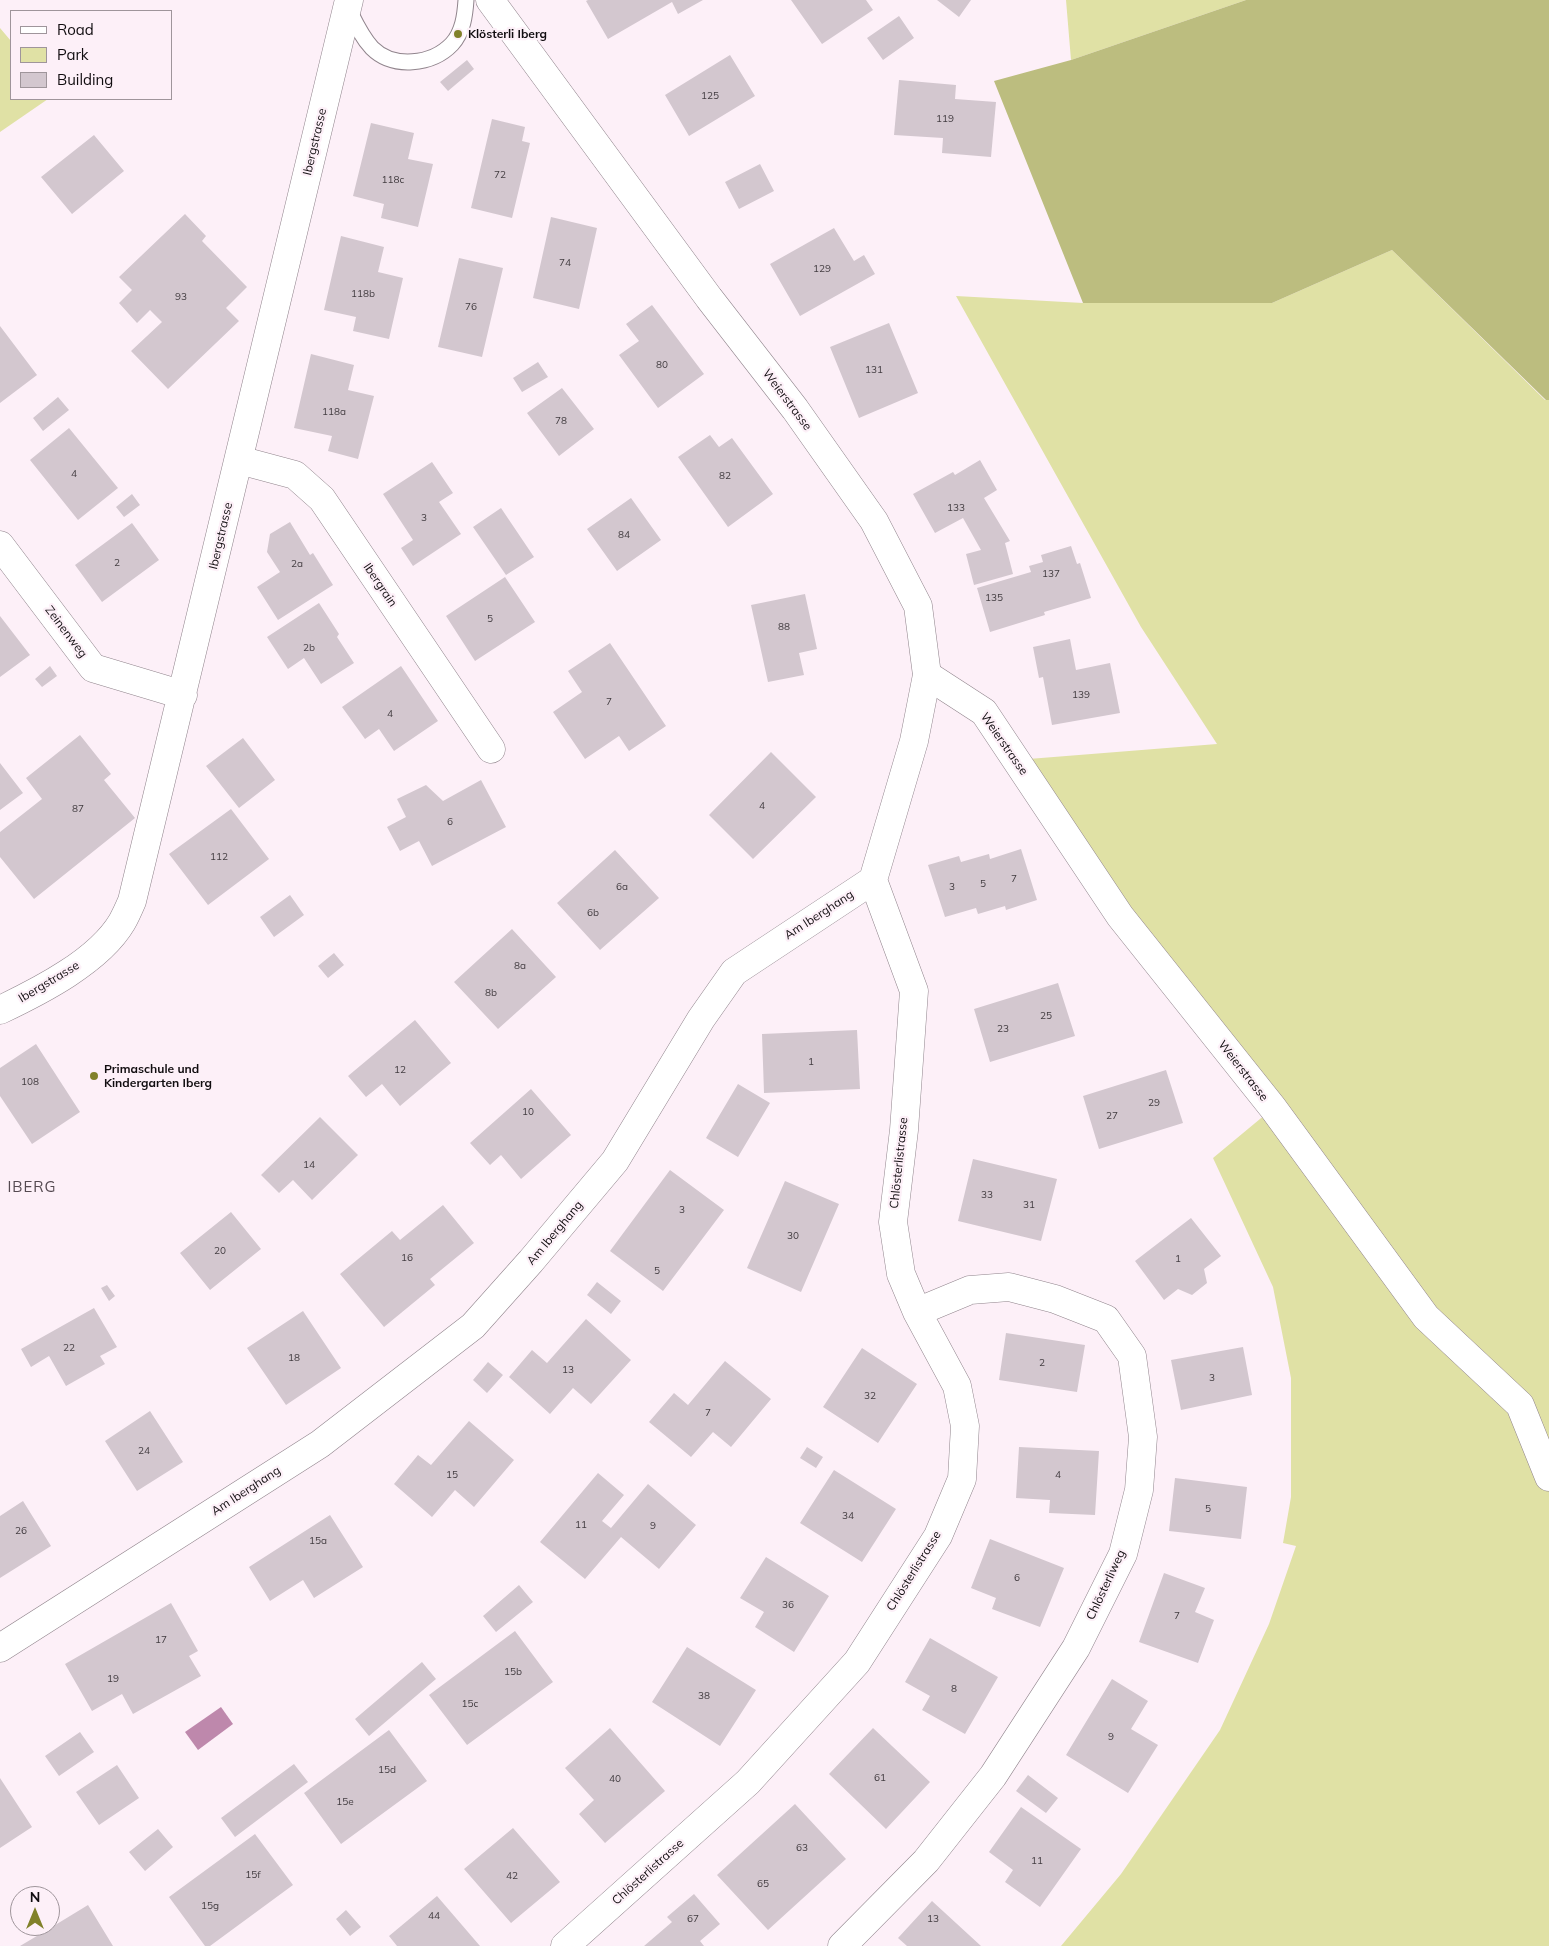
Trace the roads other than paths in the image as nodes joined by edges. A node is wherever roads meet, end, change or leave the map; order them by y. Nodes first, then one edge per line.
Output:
1 (466, 0) edge
2 (490, 0) edge
3 (348, 3) edge
4 (238, 460) junction
5 (0, 546) edge
6 (927, 675) junction
7 (183, 696) junction
8 (490, 749) dead end
9 (873, 880) junction
10 (0, 1010) edge
11 (917, 1312) junction
12 (1549, 1477) edge
13 (0, 1648) edge
14 (565, 1946) edge
15 (842, 1946) edge

1 - 3 lane
2 - 6 street, Weierstrasse
3 - 4 street, Ibergstrasse
4 - 7 street, Ibergstrasse
4 - 8 street, Ibergrain
5 - 7 street, Zeinenweg
6 - 9 street
6 - 12 street, Weierstrasse
7 - 10 street, Ibergstrasse
9 - 11 street, Chlösterlistrasse
9 - 13 street, Am Iberghang
11 - 14 street, Chlösterlistrasse
11 - 15 street, Chlösterliweg

